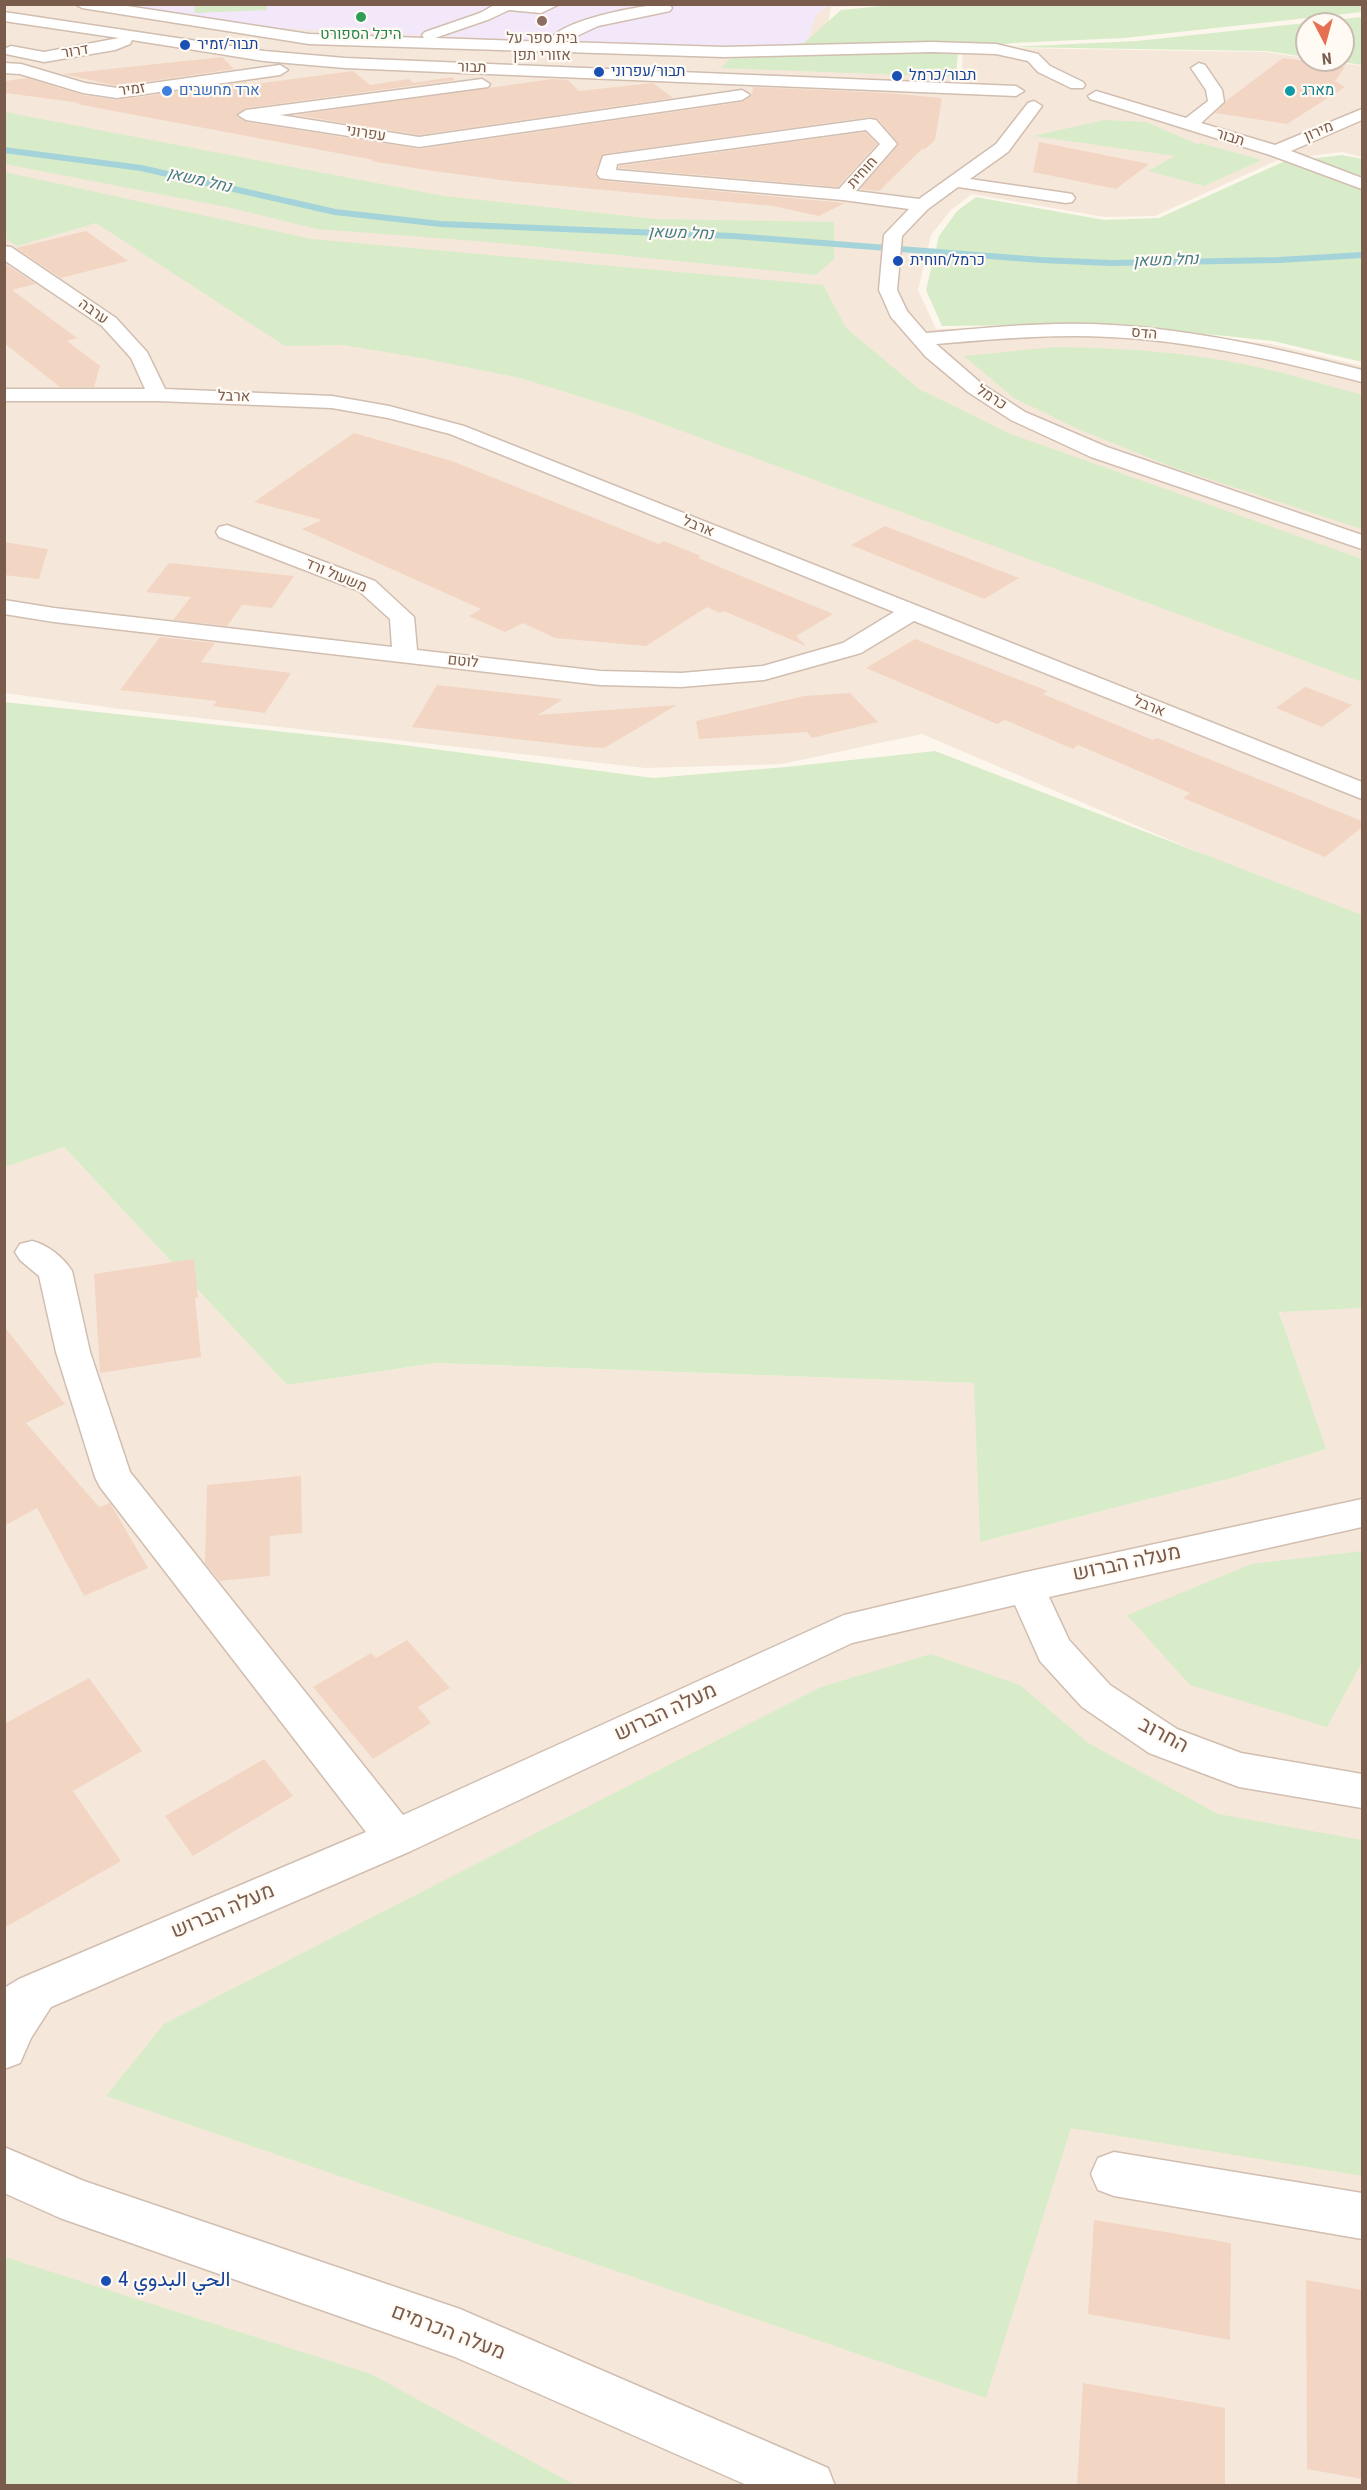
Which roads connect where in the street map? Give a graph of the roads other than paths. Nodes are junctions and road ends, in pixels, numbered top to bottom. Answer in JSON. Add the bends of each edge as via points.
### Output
{"nodes":[{"id":1,"x":82,"y":4,"type":"edge"},
{"id":2,"x":553,"y":4,"type":"edge"},
{"id":3,"x":509,"y":5,"type":"edge"},
{"id":4,"x":665,"y":8,"type":"dead end"},
{"id":5,"x":4,"y":16,"type":"edge"},
{"id":6,"x":145,"y":38,"type":"junction"},
{"id":7,"x":418,"y":41,"type":"junction"},
{"id":8,"x":551,"y":46,"type":"junction"},
{"id":9,"x":4,"y":50,"type":"edge"},
{"id":10,"x":44,"y":57,"type":"junction"},
{"id":11,"x":298,"y":67,"type":"dead end"},
{"id":12,"x":1199,"y":68,"type":"dead end"},
{"id":13,"x":13,"y":69,"type":"edge"},
{"id":14,"x":1001,"y":72,"type":"dead end"},
{"id":15,"x":524,"y":79,"type":"dead end"},
{"id":16,"x":759,"y":80,"type":"junction"},
{"id":17,"x":1027,"y":82,"type":"junction"},
{"id":18,"x":1096,"y":96,"type":"junction"},
{"id":19,"x":1081,"y":106,"type":"dead end"},
{"id":20,"x":1362,"y":114,"type":"edge"},
{"id":21,"x":1188,"y":125,"type":"junction"},
{"id":22,"x":419,"y":142,"type":"junction"},
{"id":23,"x":1276,"y":151,"type":"junction"},
{"id":24,"x":462,"y":152,"type":"dead end"},
{"id":25,"x":957,"y":182,"type":"junction"},
{"id":26,"x":1362,"y":184,"type":"edge"},
{"id":27,"x":843,"y":195,"type":"junction"},
{"id":28,"x":1066,"y":198,"type":"dead end"},
{"id":29,"x":922,"y":206,"type":"junction"},
{"id":30,"x":4,"y":251,"type":"edge"},
{"id":31,"x":921,"y":339,"type":"junction"},
{"id":32,"x":1362,"y":376,"type":"edge"},
{"id":33,"x":4,"y":395,"type":"edge"},
{"id":34,"x":158,"y":395,"type":"junction"},
{"id":35,"x":227,"y":532,"type":"dead end"},
{"id":36,"x":1362,"y":543,"type":"edge"},
{"id":37,"x":4,"y":607,"type":"edge"},
{"id":38,"x":911,"y":612,"type":"junction"},
{"id":39,"x":405,"y":656,"type":"junction"},
{"id":40,"x":1362,"y":790,"type":"edge"},
{"id":41,"x":32,"y":1252,"type":"dead end"},
{"id":42,"x":1362,"y":1514,"type":"edge"},
{"id":43,"x":1026,"y":1587,"type":"junction"},
{"id":44,"x":1362,"y":1791,"type":"edge"},
{"id":45,"x":396,"y":1838,"type":"junction"},
{"id":46,"x":20,"y":2003,"type":"edge"},
{"id":47,"x":4,"y":2048,"type":"edge"},
{"id":48,"x":8,"y":2174,"type":"edge"},
{"id":49,"x":1114,"y":2174,"type":"dead end"},
{"id":50,"x":1362,"y":2216,"type":"edge"},
{"id":51,"x":810,"y":2486,"type":"edge"}],
"edges":[{"from":1,"to":7,"type":"street","via":[[309,39]]},
{"from":2,"to":3,"type":"street","via":[[541,9]]},
{"from":3,"to":7,"type":"street"},
{"from":4,"to":8,"type":"street","via":[[580,28],[564,34]]},
{"from":5,"to":6,"type":"street","name":"תבור"},
{"from":6,"to":10,"type":"street","name":"דרור"},
{"from":6,"to":16,"type":"street","name":"תבור","via":[[264,56],[345,63]]},
{"from":7,"to":8,"type":"street"},
{"from":8,"to":17,"type":"street","via":[[724,52],[964,47],[1033,57],[1041,63]]},
{"from":9,"to":10,"type":"street","name":"דרור"},
{"from":10,"to":13,"type":"street"},
{"from":11,"to":13,"type":"street","name":"זמיר","via":[[117,93]]},
{"from":12,"to":21,"type":"street","via":[[1214,90],[1216,102]]},
{"from":14,"to":17,"type":"street"},
{"from":15,"to":22,"type":"street","name":"עפרוני","via":[[246,114]]},
{"from":16,"to":17,"type":"street","name":"תבור"},
{"from":16,"to":22,"type":"street","name":"עפרוני","via":[[747,94]]},
{"from":17,"to":18,"type":"street","name":"תבור","via":[[1077,85]]},
{"from":17,"to":25,"type":"street","name":"כרמל","via":[[1018,99],[1043,107],[1002,148]]},
{"from":18,"to":19,"type":"street"},
{"from":18,"to":21,"type":"street","name":"תבור"},
{"from":20,"to":23,"type":"street","name":"מירון"},
{"from":21,"to":23,"type":"street","name":"תבור"},
{"from":22,"to":24,"type":"street"},
{"from":23,"to":26,"type":"street","name":"תבור"},
{"from":25,"to":28,"type":"street"},
{"from":25,"to":29,"type":"street","name":"כרמל"},
{"from":27,"to":27,"type":"street","name":"חוחית","via":[[606,174],[609,160],[870,124],[889,144]]},
{"from":27,"to":29,"type":"street"},
{"from":29,"to":31,"type":"street","name":"כרמל","via":[[893,235],[888,290],[898,313]]},
{"from":30,"to":34,"type":"street","name":"ערבה","via":[[109,322],[140,356]]},
{"from":31,"to":32,"type":"street","name":"הדס","via":[[1035,330],[1112,331],[1253,349]]},
{"from":31,"to":36,"type":"street","name":"כרמל","via":[[975,388],[1018,416],[1099,452]]},
{"from":33,"to":34,"type":"street","name":"ארבל"},
{"from":34,"to":38,"type":"street","name":"ארבל","via":[[332,402],[457,430]]},
{"from":35,"to":39,"type":"street","name":"משעול ורד","via":[[367,586],[402,617]]},
{"from":37,"to":39,"type":"street","name":"לוטם"},
{"from":38,"to":39,"type":"street","name":"לוטם","via":[[852,648],[764,673],[693,679],[600,678]]},
{"from":38,"to":40,"type":"street","name":"ארבל"},
{"from":41,"to":45,"type":"street","via":[[55,1271],[73,1352],[113,1478]]},
{"from":42,"to":43,"type":"street","name":"מעלה הברוש"},
{"from":43,"to":44,"type":"street","name":"החרוב","via":[[1054,1650],[1096,1696],[1163,1741],[1239,1770]]},
{"from":43,"to":45,"type":"street","name":"מעלה הברוש","via":[[844,1630]]},
{"from":45,"to":46,"type":"street","name":"מעלה הברוש"},
{"from":46,"to":47,"type":"street"},
{"from":48,"to":51,"type":"street","name":"מעלה הכרמים","via":[[77,2202],[460,2334]]},
{"from":49,"to":50,"type":"street"}]}
